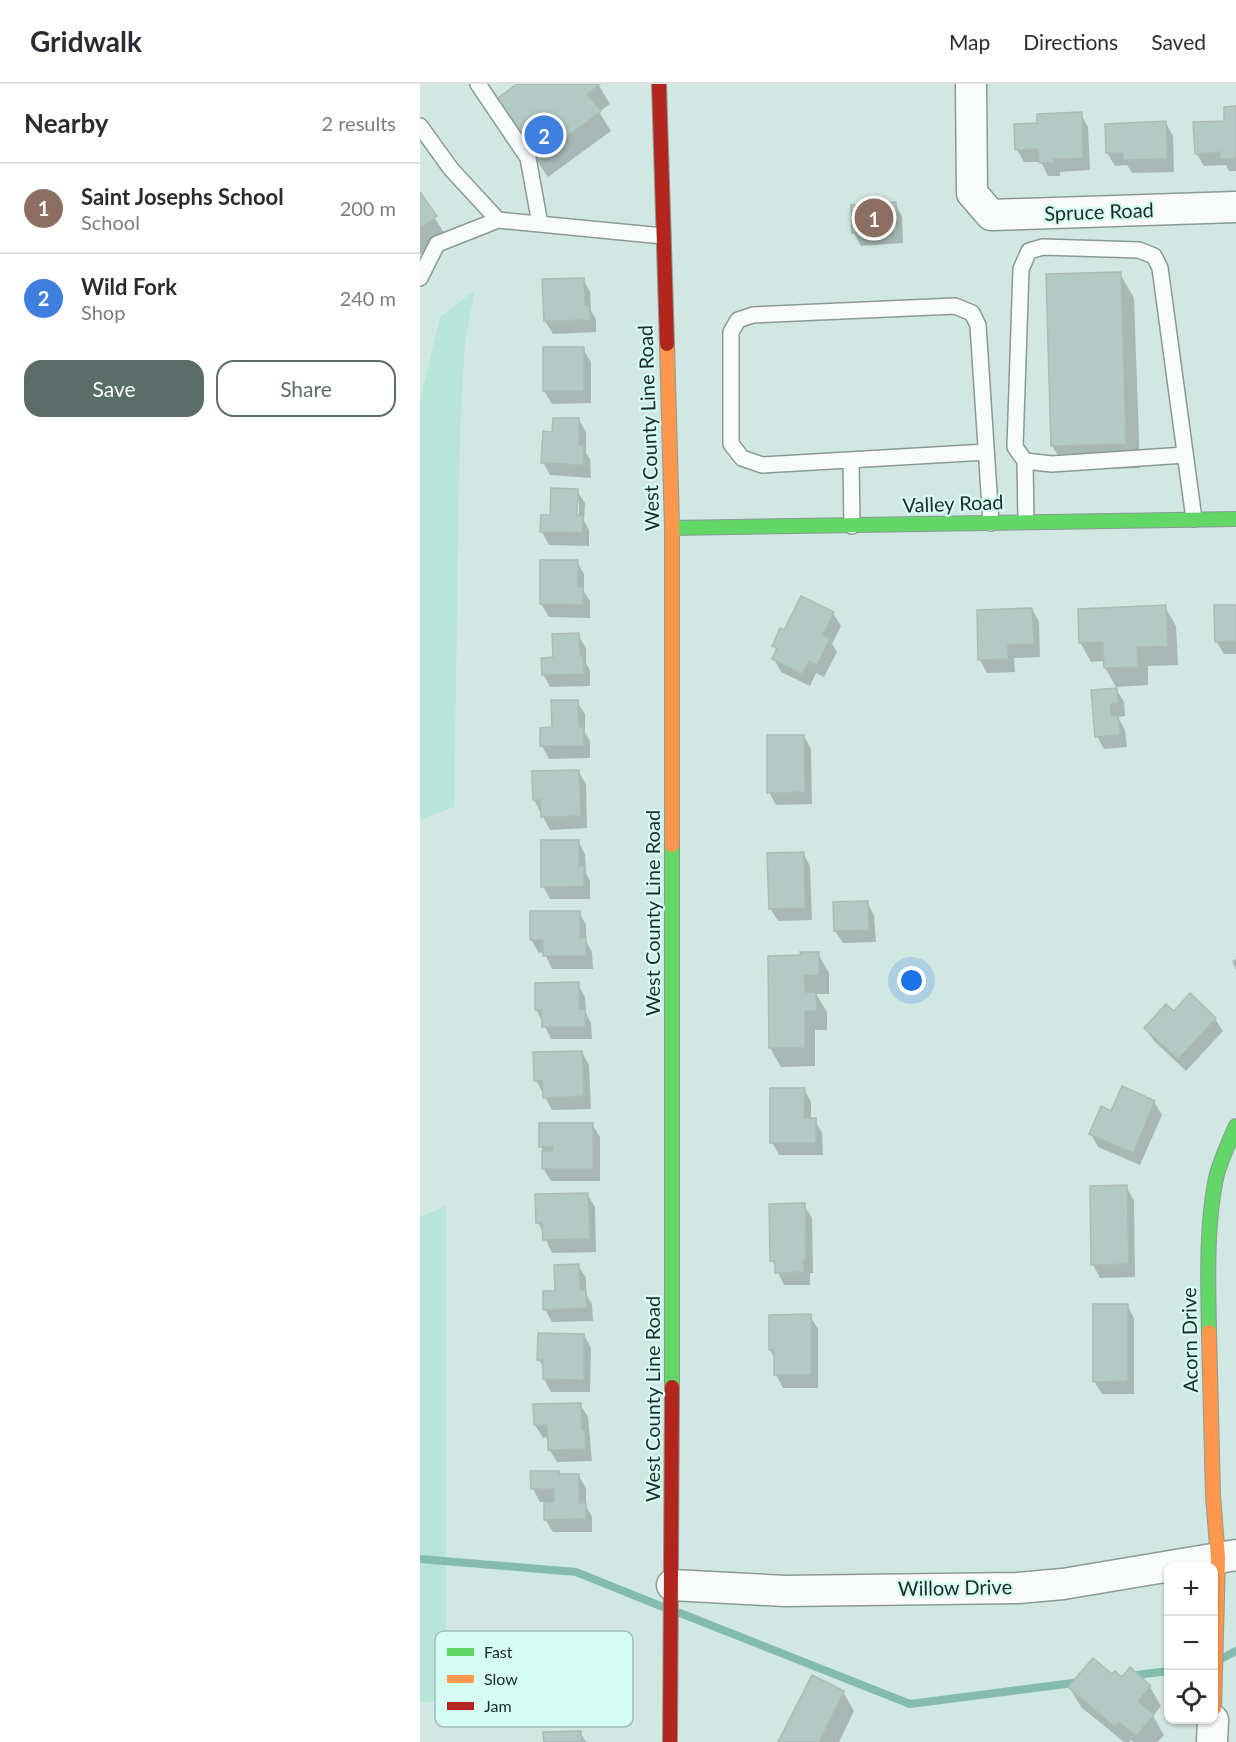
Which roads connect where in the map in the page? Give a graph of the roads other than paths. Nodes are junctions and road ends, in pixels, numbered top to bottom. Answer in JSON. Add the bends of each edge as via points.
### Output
{"nodes":[{"id":1,"x":478,"y":84,"type":"edge"},
{"id":2,"x":659,"y":84,"type":"edge"},
{"id":3,"x":971,"y":84,"type":"edge"},
{"id":4,"x":420,"y":126,"type":"edge"},
{"id":5,"x":1236,"y":207,"type":"edge"},
{"id":6,"x":498,"y":220,"type":"junction"},
{"id":7,"x":540,"y":224,"type":"junction"},
{"id":8,"x":663,"y":236,"type":"junction"},
{"id":9,"x":420,"y":278,"type":"edge"},
{"id":10,"x":986,"y":452,"type":"junction"},
{"id":11,"x":1185,"y":455,"type":"junction"},
{"id":12,"x":851,"y":460,"type":"junction"},
{"id":13,"x":1025,"y":461,"type":"junction"},
{"id":14,"x":1194,"y":519,"type":"junction"},
{"id":15,"x":1236,"y":519,"type":"edge"},
{"id":16,"x":1026,"y":521,"type":"junction"},
{"id":17,"x":991,"y":523,"type":"junction"},
{"id":18,"x":852,"y":525,"type":"junction"},
{"id":19,"x":672,"y":528,"type":"junction"},
{"id":20,"x":1236,"y":1126,"type":"edge"},
{"id":21,"x":1227,"y":1556,"type":"edge"},
{"id":22,"x":672,"y":1585,"type":"junction"},
{"id":23,"x":1217,"y":1670,"type":"edge"},
{"id":24,"x":1213,"y":1724,"type":"edge"},
{"id":25,"x":670,"y":1742,"type":"edge"},
{"id":26,"x":1212,"y":1742,"type":"edge"}],
"edges":[{"from":1,"to":7,"type":"lane","via":[[528,158]]},
{"from":2,"to":8,"type":"main road","name":"West County Line Road"},
{"from":3,"to":5,"type":"street","name":"Spruce Road","via":[[972,193],[991,215]]},
{"from":4,"to":6,"type":"lane","via":[[451,169]]},
{"from":6,"to":7,"type":"lane"},
{"from":6,"to":9,"type":"lane","via":[[437,244]]},
{"from":7,"to":8,"type":"lane"},
{"from":8,"to":19,"type":"main road","name":"West County Line Road"},
{"from":10,"to":12,"type":"lane"},
{"from":10,"to":12,"type":"lane","via":[[978,325],[972,313],[955,306],[753,315],[738,320],[731,332],[731,444],[742,458],[762,465]]},
{"from":10,"to":17,"type":"lane"},
{"from":11,"to":13,"type":"lane","via":[[1052,464]]},
{"from":11,"to":13,"type":"lane","via":[[1160,268],[1154,256],[1139,250],[1043,247],[1029,251],[1021,269],[1015,447]]},
{"from":11,"to":14,"type":"lane"},
{"from":12,"to":18,"type":"lane"},
{"from":13,"to":16,"type":"lane"},
{"from":14,"to":15,"type":"main road","name":"Valley Road"},
{"from":14,"to":16,"type":"main road","name":"Valley Road"},
{"from":16,"to":17,"type":"main road","name":"Valley Road"},
{"from":17,"to":18,"type":"main road","name":"Valley Road"},
{"from":18,"to":19,"type":"main road","name":"Valley Road"},
{"from":19,"to":22,"type":"main road","name":"West County Line Road"},
{"from":20,"to":21,"type":"main road","name":"Acorn Drive","via":[[1217,1175],[1208,1295],[1213,1496]]},
{"from":21,"to":22,"type":"street","name":"Willow Drive","via":[[1018,1588],[785,1591]]},
{"from":21,"to":23,"type":"main road","name":"Acorn Drive"},
{"from":22,"to":25,"type":"main road","name":"West County Line Road"},
{"from":24,"to":26,"type":"street"}]}
